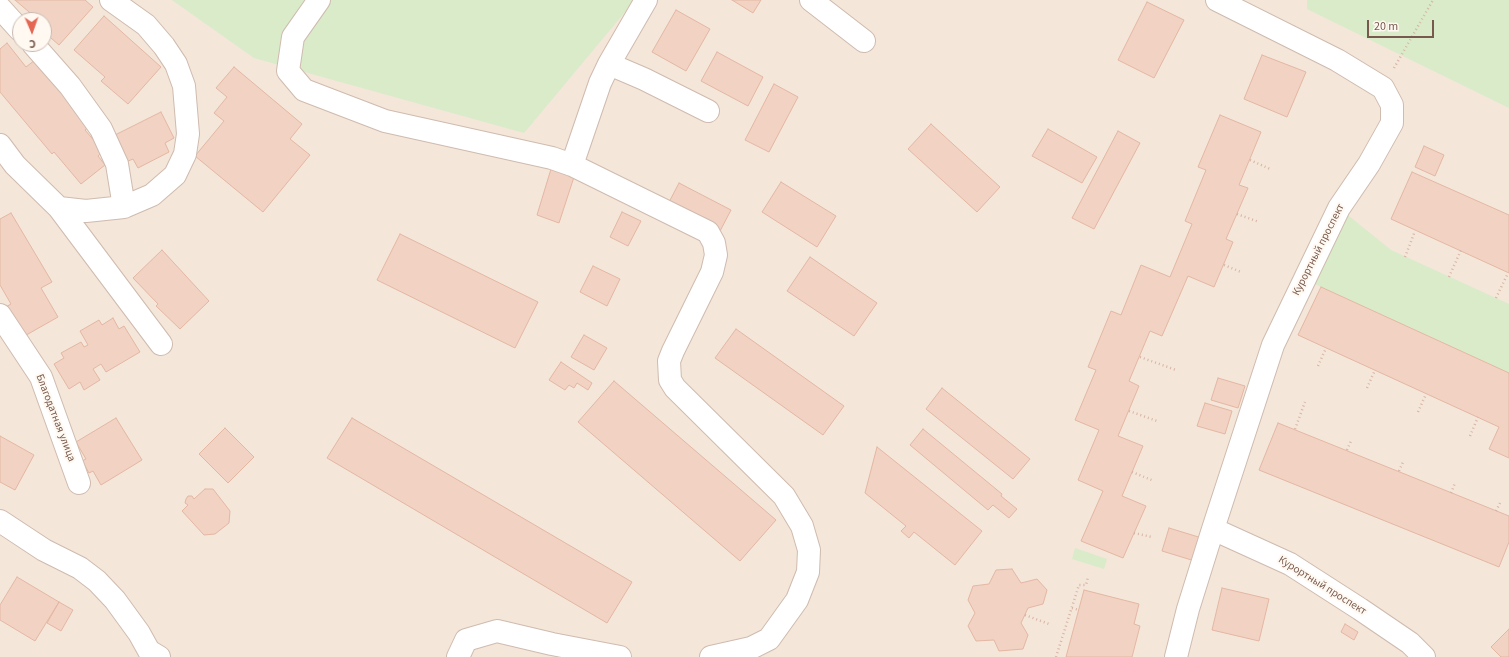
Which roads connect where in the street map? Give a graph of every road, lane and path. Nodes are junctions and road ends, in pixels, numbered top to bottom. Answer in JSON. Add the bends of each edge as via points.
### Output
{"nodes":[{"id":1,"x":111,"y":0,"type":"edge"},
{"id":2,"x":319,"y":0,"type":"edge"},
{"id":3,"x":646,"y":0,"type":"edge"},
{"id":4,"x":811,"y":0,"type":"edge"},
{"id":5,"x":1217,"y":0,"type":"edge"},
{"id":6,"x":1433,"y":0,"type":"edge"},
{"id":7,"x":0,"y":8,"type":"edge"},
{"id":8,"x":12,"y":21,"type":"edge"},
{"id":9,"x":864,"y":41,"type":"dead end"},
{"id":10,"x":39,"y":52,"type":"edge"},
{"id":11,"x":609,"y":64,"type":"junction"},
{"id":12,"x":1383,"y":88,"type":"junction"},
{"id":13,"x":708,"y":111,"type":"dead end"},
{"id":14,"x":0,"y":145,"type":"edge"},
{"id":15,"x":1250,"y":160,"type":"dead end"},
{"id":16,"x":572,"y":165,"type":"junction"},
{"id":17,"x":8,"y":169,"type":"edge"},
{"id":18,"x":1270,"y":169,"type":"dead end"},
{"id":19,"x":124,"y":207,"type":"junction"},
{"id":20,"x":59,"y":208,"type":"junction"},
{"id":21,"x":1237,"y":214,"type":"dead end"},
{"id":22,"x":1259,"y":222,"type":"dead end"},
{"id":23,"x":1415,"y":231,"type":"dead end"},
{"id":24,"x":1461,"y":250,"type":"dead end"},
{"id":25,"x":1405,"y":257,"type":"dead end"},
{"id":26,"x":1224,"y":265,"type":"dead end"},
{"id":27,"x":1241,"y":272,"type":"dead end"},
{"id":28,"x":1508,"y":273,"type":"edge"},
{"id":29,"x":1449,"y":277,"type":"dead end"},
{"id":30,"x":1496,"y":298,"type":"dead end"},
{"id":31,"x":0,"y":315,"type":"edge"},
{"id":32,"x":161,"y":344,"type":"dead end"},
{"id":33,"x":1326,"y":348,"type":"dead end"},
{"id":34,"x":1140,"y":357,"type":"dead end"},
{"id":35,"x":1318,"y":366,"type":"dead end"},
{"id":36,"x":1176,"y":370,"type":"dead end"},
{"id":37,"x":1375,"y":370,"type":"dead end"},
{"id":38,"x":1367,"y":388,"type":"dead end"},
{"id":39,"x":1426,"y":394,"type":"dead end"},
{"id":40,"x":1305,"y":402,"type":"dead end"},
{"id":41,"x":1129,"y":411,"type":"dead end"},
{"id":42,"x":1418,"y":412,"type":"dead end"},
{"id":43,"x":1478,"y":417,"type":"dead end"},
{"id":44,"x":1157,"y":421,"type":"dead end"},
{"id":45,"x":1295,"y":430,"type":"dead end"},
{"id":46,"x":1470,"y":436,"type":"dead end"},
{"id":47,"x":1351,"y":441,"type":"dead end"},
{"id":48,"x":1347,"y":450,"type":"dead end"},
{"id":49,"x":1403,"y":462,"type":"dead end"},
{"id":50,"x":1399,"y":471,"type":"dead end"},
{"id":51,"x":1132,"y":472,"type":"dead end"},
{"id":52,"x":1154,"y":481,"type":"dead end"},
{"id":53,"x":1455,"y":483,"type":"dead end"},
{"id":54,"x":79,"y":484,"type":"dead end"},
{"id":55,"x":1451,"y":493,"type":"dead end"},
{"id":56,"x":1501,"y":501,"type":"dead end"},
{"id":57,"x":1496,"y":511,"type":"dead end"},
{"id":58,"x":0,"y":521,"type":"edge"},
{"id":59,"x":1212,"y":529,"type":"junction"},
{"id":60,"x":1134,"y":532,"type":"dead end"},
{"id":61,"x":1152,"y":537,"type":"dead end"},
{"id":62,"x":1088,"y":578,"type":"dead end"},
{"id":63,"x":1072,"y":608,"type":"junction"},
{"id":64,"x":1079,"y":610,"type":"dead end"},
{"id":65,"x":1025,"y":615,"type":"dead end"},
{"id":66,"x":1049,"y":624,"type":"dead end"},
{"id":67,"x":153,"y":655,"type":"edge"},
{"id":68,"x":458,"y":657,"type":"edge"},
{"id":69,"x":620,"y":657,"type":"edge"},
{"id":70,"x":711,"y":657,"type":"edge"},
{"id":71,"x":1056,"y":657,"type":"edge"},
{"id":72,"x":1176,"y":657,"type":"edge"},
{"id":73,"x":1424,"y":657,"type":"edge"}],
"edges":[{"from":1,"to":19,"type":"street","via":[[146,25],[176,64],[184,86],[188,134],[185,154],[175,175],[152,194]]},
{"from":2,"to":16,"type":"street","via":[[293,36],[288,71],[304,90],[385,121],[552,158]]},
{"from":3,"to":11,"type":"street"},
{"from":4,"to":9,"type":"street"},
{"from":5,"to":12,"type":"street","via":[[1337,60]]},
{"from":6,"to":12,"type":"path"},
{"from":7,"to":8,"type":"street"},
{"from":10,"to":19,"type":"street","via":[[70,86],[101,129],[117,164]]},
{"from":11,"to":13,"type":"street"},
{"from":11,"to":16,"type":"street"},
{"from":12,"to":59,"type":"street","name":"Курортный проспект","via":[[1392,105],[1392,123],[1370,164],[1339,208],[1273,345]]},
{"from":14,"to":17,"type":"street"},
{"from":15,"to":18,"type":"path"},
{"from":16,"to":70,"type":"street","via":[[708,232],[714,243],[716,255],[712,272],[669,361],[670,380],[674,388],[784,496],[802,526],[809,550],[808,572],[797,600],[768,639],[751,648]]},
{"from":17,"to":20,"type":"street"},
{"from":19,"to":20,"type":"street","via":[[86,211]]},
{"from":20,"to":32,"type":"street"},
{"from":21,"to":22,"type":"path"},
{"from":23,"to":25,"type":"path"},
{"from":24,"to":29,"type":"path"},
{"from":26,"to":27,"type":"path"},
{"from":28,"to":30,"type":"path"},
{"from":31,"to":54,"type":"street","name":"Благодатная улица","via":[[41,376]]},
{"from":33,"to":35,"type":"path"},
{"from":34,"to":36,"type":"path"},
{"from":37,"to":38,"type":"path"},
{"from":39,"to":42,"type":"path"},
{"from":40,"to":45,"type":"path"},
{"from":41,"to":44,"type":"path"},
{"from":43,"to":46,"type":"path"},
{"from":47,"to":48,"type":"path"},
{"from":49,"to":50,"type":"path"},
{"from":51,"to":52,"type":"path"},
{"from":53,"to":55,"type":"path"},
{"from":56,"to":57,"type":"path"},
{"from":58,"to":67,"type":"street","via":[[44,550],[80,568],[97,581],[115,600]]},
{"from":59,"to":72,"type":"street","name":"Курортный проспект"},
{"from":59,"to":73,"type":"street","name":"Курортный проспект","via":[[1290,564],[1391,630]]},
{"from":60,"to":61,"type":"path"},
{"from":62,"to":63,"type":"path","via":[[1086,585],[1079,585]]},
{"from":63,"to":64,"type":"path"},
{"from":63,"to":71,"type":"path"},
{"from":65,"to":66,"type":"path"},
{"from":68,"to":69,"type":"street","via":[[466,640],[497,631]]}]}
